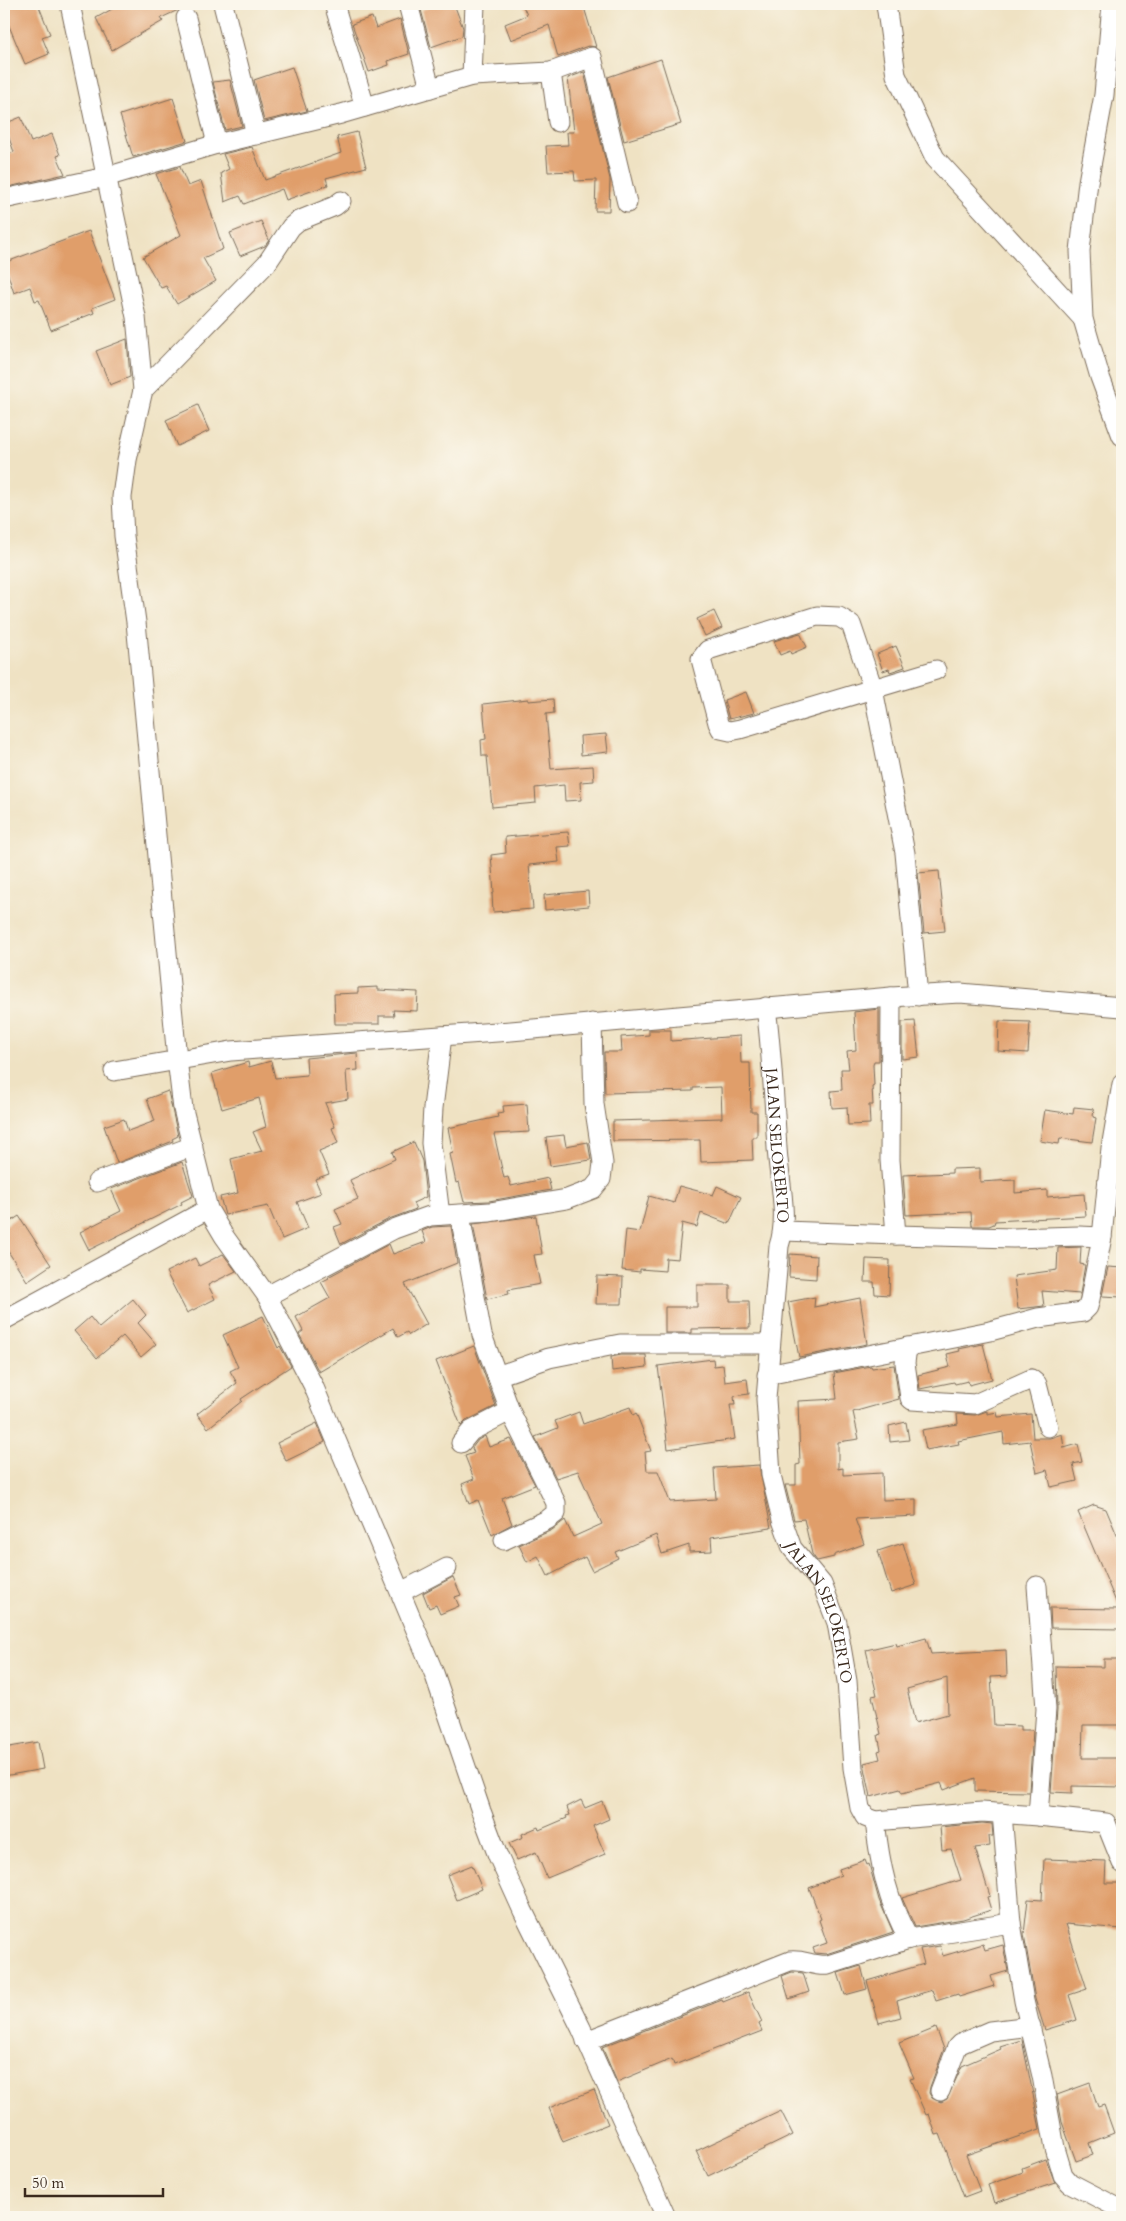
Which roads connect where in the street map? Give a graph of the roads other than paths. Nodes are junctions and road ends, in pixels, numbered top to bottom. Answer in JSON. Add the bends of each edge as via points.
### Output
{"nodes":[{"id":1,"x":70,"y":4,"type":"edge"},
{"id":2,"x":223,"y":4,"type":"edge"},
{"id":3,"x":334,"y":4,"type":"edge"},
{"id":4,"x":408,"y":4,"type":"edge"},
{"id":5,"x":475,"y":4,"type":"edge"},
{"id":6,"x":886,"y":4,"type":"edge"},
{"id":7,"x":1112,"y":4,"type":"edge"},
{"id":8,"x":186,"y":18,"type":"dead end"},
{"id":9,"x":551,"y":72,"type":"junction"},
{"id":10,"x":472,"y":76,"type":"junction"},
{"id":11,"x":430,"y":88,"type":"junction"},
{"id":12,"x":364,"y":108,"type":"junction"},
{"id":13,"x":558,"y":122,"type":"dead end"},
{"id":14,"x":256,"y":135,"type":"junction"},
{"id":15,"x":217,"y":144,"type":"junction"},
{"id":16,"x":106,"y":177,"type":"junction"},
{"id":17,"x":4,"y":199,"type":"edge"},
{"id":18,"x":341,"y":201,"type":"dead end"},
{"id":19,"x":627,"y":203,"type":"dead end"},
{"id":20,"x":1083,"y":320,"type":"junction"},
{"id":21,"x":143,"y":390,"type":"junction"},
{"id":22,"x":1122,"y":436,"type":"edge"},
{"id":23,"x":936,"y":670,"type":"dead end"},
{"id":24,"x":872,"y":689,"type":"junction"},
{"id":25,"x":918,"y":996,"type":"junction"},
{"id":26,"x":891,"y":997,"type":"junction"},
{"id":27,"x":766,"y":1008,"type":"junction"},
{"id":28,"x":1122,"y":1008,"type":"edge"},
{"id":29,"x":592,"y":1024,"type":"junction"},
{"id":30,"x":442,"y":1036,"type":"junction"},
{"id":31,"x":177,"y":1059,"type":"junction"},
{"id":32,"x":114,"y":1071,"type":"dead end"},
{"id":33,"x":1122,"y":1084,"type":"edge"},
{"id":34,"x":193,"y":1146,"type":"junction"},
{"id":35,"x":97,"y":1182,"type":"dead end"},
{"id":36,"x":208,"y":1209,"type":"junction"},
{"id":37,"x":460,"y":1214,"type":"junction"},
{"id":38,"x":440,"y":1215,"type":"junction"},
{"id":39,"x":784,"y":1231,"type":"junction"},
{"id":40,"x":896,"y":1235,"type":"junction"},
{"id":41,"x":1102,"y":1237,"type":"junction"},
{"id":42,"x":267,"y":1296,"type":"junction"},
{"id":43,"x":4,"y":1320,"type":"edge"},
{"id":44,"x":770,"y":1344,"type":"junction"},
{"id":45,"x":907,"y":1347,"type":"junction"},
{"id":46,"x":767,"y":1375,"type":"junction"},
{"id":47,"x":498,"y":1376,"type":"junction"},
{"id":48,"x":510,"y":1410,"type":"junction"},
{"id":49,"x":1048,"y":1427,"type":"dead end"},
{"id":50,"x":461,"y":1443,"type":"dead end"},
{"id":51,"x":504,"y":1540,"type":"dead end"},
{"id":52,"x":447,"y":1568,"type":"dead end"},
{"id":53,"x":1037,"y":1586,"type":"dead end"},
{"id":54,"x":401,"y":1592,"type":"junction"},
{"id":55,"x":1002,"y":1813,"type":"junction"},
{"id":56,"x":1038,"y":1816,"type":"junction"},
{"id":57,"x":875,"y":1821,"type":"junction"},
{"id":58,"x":1122,"y":1864,"type":"edge"},
{"id":59,"x":1011,"y":1923,"type":"junction"},
{"id":60,"x":909,"y":1939,"type":"junction"},
{"id":61,"x":1031,"y":2026,"type":"junction"},
{"id":62,"x":586,"y":2041,"type":"junction"},
{"id":63,"x":940,"y":2091,"type":"dead end"},
{"id":64,"x":1122,"y":2210,"type":"edge"},
{"id":65,"x":666,"y":2217,"type":"edge"}],
"edges":[{"from":1,"to":16,"type":"street"},
{"from":2,"to":14,"type":"street"},
{"from":3,"to":12,"type":"street"},
{"from":4,"to":11,"type":"street"},
{"from":5,"to":10,"type":"street"},
{"from":6,"to":20,"type":"street","via":[[896,75],[935,158]]},
{"from":7,"to":20,"type":"street","via":[[1104,96],[1088,182],[1080,251]]},
{"from":8,"to":15,"type":"street"},
{"from":9,"to":10,"type":"street"},
{"from":9,"to":13,"type":"street"},
{"from":9,"to":19,"type":"street","via":[[592,58]]},
{"from":10,"to":11,"type":"street"},
{"from":11,"to":12,"type":"street"},
{"from":12,"to":14,"type":"street"},
{"from":14,"to":15,"type":"street"},
{"from":15,"to":16,"type":"street"},
{"from":16,"to":17,"type":"street"},
{"from":16,"to":21,"type":"street","via":[[136,317]]},
{"from":18,"to":21,"type":"street","via":[[291,227],[267,264]]},
{"from":20,"to":22,"type":"street"},
{"from":21,"to":31,"type":"street","via":[[127,460],[122,506]]},
{"from":23,"to":24,"type":"street"},
{"from":24,"to":24,"type":"street","via":[[740,729],[721,730],[701,659],[708,650],[817,616],[839,616],[850,624]]},
{"from":24,"to":25,"type":"street","via":[[905,853]]},
{"from":25,"to":26,"type":"street"},
{"from":25,"to":28,"type":"street","via":[[960,993]]},
{"from":26,"to":27,"type":"street"},
{"from":26,"to":40,"type":"street","via":[[890,1160]]},
{"from":27,"to":29,"type":"street"},
{"from":27,"to":39,"type":"street","name":"JALAN SELOKERTO"},
{"from":29,"to":30,"type":"street"},
{"from":29,"to":37,"type":"street","via":[[594,1104],[603,1163],[601,1179],[593,1189],[567,1199]]},
{"from":30,"to":31,"type":"street","via":[[231,1051]]},
{"from":30,"to":38,"type":"street","via":[[431,1143]]},
{"from":31,"to":32,"type":"street"},
{"from":31,"to":34,"type":"street","via":[[183,1109]]},
{"from":33,"to":41,"type":"street","via":[[1111,1148]]},
{"from":34,"to":35,"type":"street"},
{"from":34,"to":36,"type":"street"},
{"from":36,"to":42,"type":"street"},
{"from":36,"to":43,"type":"street"},
{"from":37,"to":38,"type":"street"},
{"from":37,"to":47,"type":"street","via":[[482,1335]]},
{"from":38,"to":42,"type":"street","via":[[394,1229]]},
{"from":39,"to":40,"type":"street"},
{"from":39,"to":44,"type":"street","name":"JALAN SELOKERTO","via":[[779,1246]]},
{"from":40,"to":41,"type":"street"},
{"from":41,"to":45,"type":"street","via":[[1088,1308],[1083,1312],[1038,1318]]},
{"from":42,"to":54,"type":"street","via":[[313,1385]]},
{"from":44,"to":46,"type":"street","name":"JALAN SELOKERTO"},
{"from":44,"to":47,"type":"street","via":[[620,1344],[549,1358]]},
{"from":45,"to":46,"type":"street"},
{"from":45,"to":49,"type":"street","via":[[905,1363],[912,1400],[975,1404],[1031,1379],[1037,1384]]},
{"from":46,"to":57,"type":"street","name":"JALAN SELOKERTO","via":[[771,1474],[777,1502],[792,1548],[822,1584],[837,1623],[860,1808],[866,1817]]},
{"from":47,"to":48,"type":"street"},
{"from":48,"to":50,"type":"street","via":[[471,1431]]},
{"from":48,"to":51,"type":"street","via":[[556,1503],[556,1513]]},
{"from":52,"to":54,"type":"street"},
{"from":53,"to":56,"type":"street","via":[[1046,1709]]},
{"from":54,"to":62,"type":"street","via":[[434,1673],[498,1856]]},
{"from":55,"to":56,"type":"street"},
{"from":55,"to":57,"type":"street"},
{"from":55,"to":59,"type":"street"},
{"from":56,"to":58,"type":"street","via":[[1106,1823]]},
{"from":57,"to":60,"type":"street","via":[[889,1897]]},
{"from":59,"to":60,"type":"street"},
{"from":59,"to":61,"type":"street"},
{"from":60,"to":62,"type":"street","via":[[828,1965],[790,1961]]},
{"from":61,"to":63,"type":"street","via":[[990,2031],[960,2044]]},
{"from":61,"to":64,"type":"street","via":[[1063,2175],[1070,2183]]},
{"from":62,"to":65,"type":"street"}]}
